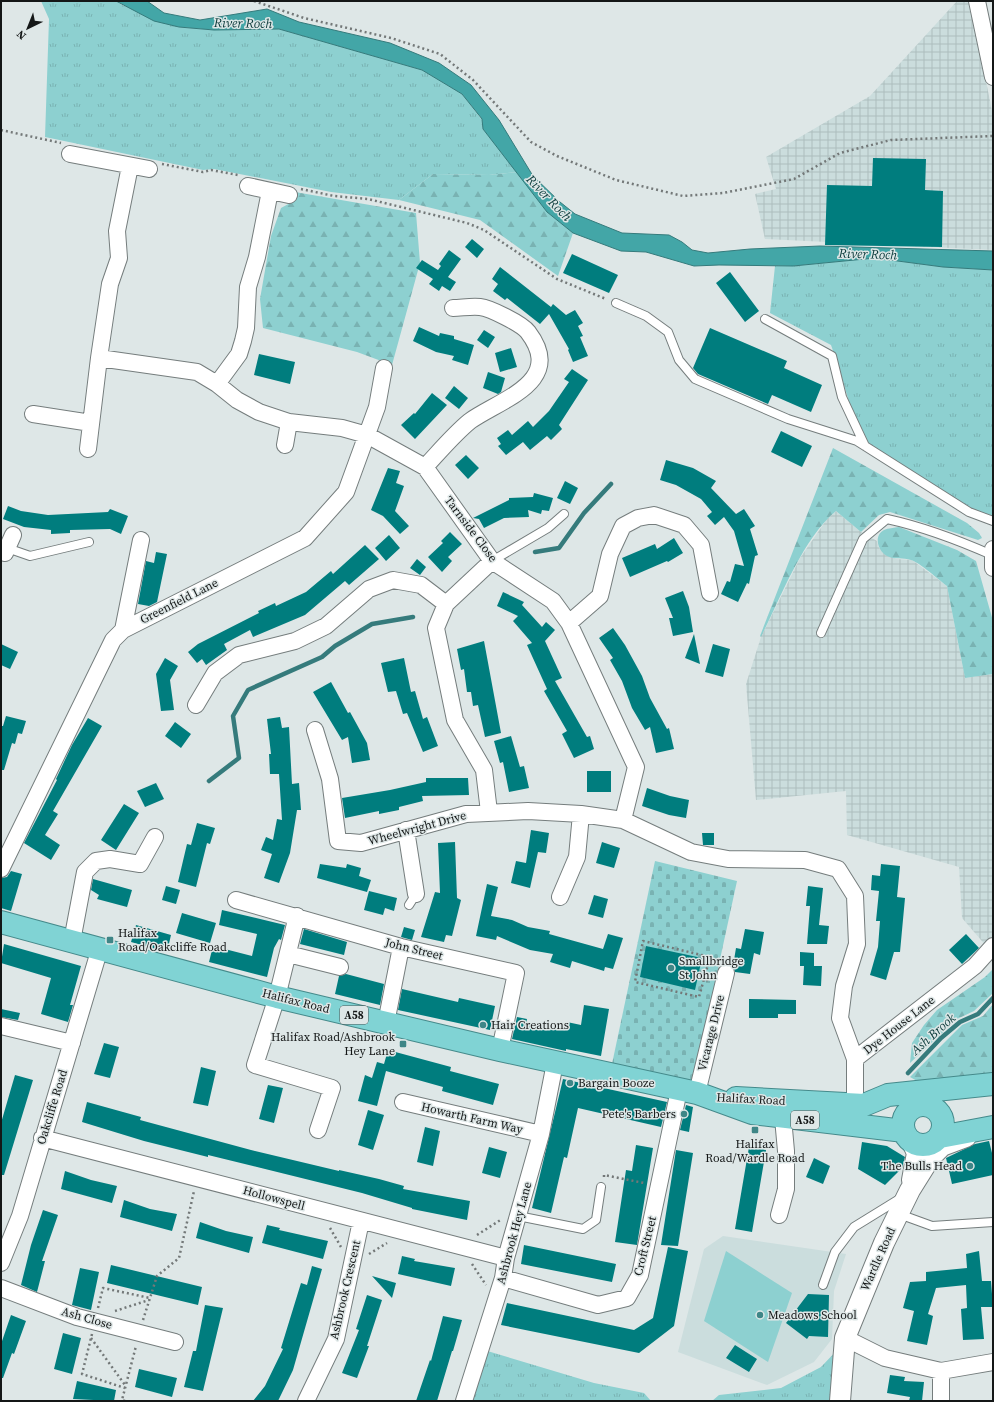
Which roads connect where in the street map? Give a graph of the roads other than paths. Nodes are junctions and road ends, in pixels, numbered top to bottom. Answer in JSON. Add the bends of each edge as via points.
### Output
{"nodes":[{"id":1,"x":977,"y":1,"type":"edge"},
{"id":2,"x":993,"y":76,"type":"edge"},
{"id":3,"x":67,"y":149,"type":"road end"},
{"id":4,"x":130,"y":166,"type":"junction"},
{"id":5,"x":154,"y":166,"type":"road end"},
{"id":6,"x":245,"y":181,"type":"road end"},
{"id":7,"x":270,"y":191,"type":"junction"},
{"id":8,"x":292,"y":191,"type":"road end"},
{"id":9,"x":616,"y":303,"type":"road end"},
{"id":10,"x":452,"y":308,"type":"dead end"},
{"id":11,"x":765,"y":319,"type":"dead end"},
{"id":12,"x":99,"y":358,"type":"junction"},
{"id":13,"x":384,"y":368,"type":"dead end"},
{"id":14,"x":217,"y":384,"type":"junction"},
{"id":15,"x":33,"y":414,"type":"dead end"},
{"id":16,"x":289,"y":422,"type":"junction"},
{"id":17,"x":91,"y":423,"type":"junction"},
{"id":18,"x":367,"y":435,"type":"junction"},
{"id":19,"x":285,"y":445,"type":"dead end"},
{"id":20,"x":866,"y":446,"type":"junction"},
{"id":21,"x":88,"y":449,"type":"dead end"},
{"id":22,"x":425,"y":466,"type":"junction"},
{"id":23,"x":564,"y":514,"type":"dead end"},
{"id":24,"x":993,"y":521,"type":"edge"},
{"id":25,"x":142,"y":540,"type":"dead end"},
{"id":26,"x":89,"y":542,"type":"dead end"},
{"id":27,"x":7,"y":545,"type":"edge"},
{"id":28,"x":993,"y":549,"type":"edge"},
{"id":29,"x":992,"y":555,"type":"edge"},
{"id":30,"x":492,"y":561,"type":"junction"},
{"id":31,"x":993,"y":568,"type":"edge"},
{"id":32,"x":710,"y":593,"type":"dead end"},
{"id":33,"x":446,"y":604,"type":"junction"},
{"id":34,"x":569,"y":623,"type":"junction"},
{"id":35,"x":123,"y":630,"type":"junction"},
{"id":36,"x":821,"y":633,"type":"dead end"},
{"id":37,"x":196,"y":705,"type":"dead end"},
{"id":38,"x":315,"y":730,"type":"dead end"},
{"id":39,"x":489,"y":812,"type":"junction"},
{"id":40,"x":581,"y":814,"type":"junction"},
{"id":41,"x":623,"y":820,"type":"junction"},
{"id":42,"x":406,"y":830,"type":"junction"},
{"id":43,"x":155,"y":837,"type":"dead end"},
{"id":44,"x":1,"y":869,"type":"edge"},
{"id":45,"x":560,"y":897,"type":"dead end"},
{"id":46,"x":236,"y":900,"type":"dead end"},
{"id":47,"x":412,"y":900,"type":"dead end"},
{"id":48,"x":297,"y":916,"type":"junction"},
{"id":49,"x":1,"y":922,"type":"edge"},
{"id":50,"x":72,"y":941,"type":"junction"},
{"id":51,"x":993,"y":946,"type":"edge"},
{"id":52,"x":401,"y":947,"type":"junction"},
{"id":53,"x":100,"y":948,"type":"junction"},
{"id":54,"x":288,"y":954,"type":"junction"},
{"id":55,"x":340,"y":967,"type":"dead end"},
{"id":56,"x":725,"y":979,"type":"road end"},
{"id":57,"x":277,"y":997,"type":"junction"},
{"id":58,"x":386,"y":1023,"type":"junction"},
{"id":59,"x":1,"y":1027,"type":"edge"},
{"id":60,"x":72,"y":1043,"type":"junction"},
{"id":61,"x":500,"y":1050,"type":"junction"},
{"id":62,"x":855,"y":1060,"type":"junction"},
{"id":63,"x":555,"y":1063,"type":"junction"},
{"id":64,"x":993,"y":1084,"type":"edge"},
{"id":65,"x":695,"y":1093,"type":"junction"},
{"id":66,"x":993,"y":1097,"type":"edge"},
{"id":67,"x":403,"y":1102,"type":"dead end"},
{"id":68,"x":859,"y":1104,"type":"junction"},
{"id":69,"x":933,"y":1108,"type":"junction"},
{"id":70,"x":783,"y":1118,"type":"junction"},
{"id":71,"x":855,"y":1126,"type":"junction"},
{"id":72,"x":992,"y":1128,"type":"edge"},
{"id":73,"x":318,"y":1130,"type":"dead end"},
{"id":74,"x":541,"y":1134,"type":"junction"},
{"id":75,"x":42,"y":1138,"type":"junction"},
{"id":76,"x":920,"y":1138,"type":"junction"},
{"id":77,"x":601,"y":1187,"type":"road end"},
{"id":78,"x":909,"y":1192,"type":"junction"},
{"id":79,"x":519,"y":1212,"type":"junction"},
{"id":80,"x":898,"y":1214,"type":"junction"},
{"id":81,"x":779,"y":1215,"type":"dead end"},
{"id":82,"x":362,"y":1221,"type":"junction"},
{"id":83,"x":993,"y":1222,"type":"edge"},
{"id":84,"x":506,"y":1258,"type":"junction"},
{"id":85,"x":1,"y":1263,"type":"edge"},
{"id":86,"x":503,"y":1278,"type":"junction"},
{"id":87,"x":823,"y":1285,"type":"dead end"},
{"id":88,"x":1,"y":1288,"type":"edge"},
{"id":89,"x":845,"y":1338,"type":"junction"},
{"id":90,"x":175,"y":1342,"type":"dead end"},
{"id":91,"x":993,"y":1362,"type":"edge"},
{"id":92,"x":941,"y":1371,"type":"junction"},
{"id":93,"x":306,"y":1401,"type":"edge"},
{"id":94,"x":464,"y":1401,"type":"edge"},
{"id":95,"x":840,"y":1401,"type":"edge"},
{"id":96,"x":941,"y":1401,"type":"edge"}],
"edges":[{"from":1,"to":2,"type":"street"},
{"from":3,"to":4,"type":"street"},
{"from":4,"to":5,"type":"street"},
{"from":4,"to":12,"type":"street","via":[[117,231],[119,258],[110,284]]},
{"from":6,"to":7,"type":"street"},
{"from":7,"to":8,"type":"street"},
{"from":7,"to":14,"type":"street","via":[[248,287],[243,341],[239,354]]},
{"from":9,"to":20,"type":"lane","via":[[646,316],[668,332],[679,360],[695,379],[788,419]]},
{"from":10,"to":22,"type":"street","via":[[481,307],[524,326],[535,342],[540,359],[534,379],[517,394],[470,422]]},
{"from":11,"to":20,"type":"lane","via":[[832,356],[842,397]]},
{"from":12,"to":14,"type":"street","via":[[197,372]]},
{"from":12,"to":17,"type":"street"},
{"from":13,"to":18,"type":"street","name":"Greenfield Lane","via":[[378,406]]},
{"from":14,"to":16,"type":"street","via":[[258,412]]},
{"from":15,"to":17,"type":"street"},
{"from":16,"to":18,"type":"street","via":[[342,428]]},
{"from":16,"to":19,"type":"street"},
{"from":17,"to":21,"type":"street"},
{"from":18,"to":22,"type":"street"},
{"from":18,"to":35,"type":"street","name":"Greenfield Lane","via":[[346,492],[305,538]]},
{"from":20,"to":24,"type":"lane","via":[[969,512]]},
{"from":22,"to":30,"type":"street","name":"Tarnside Close"},
{"from":23,"to":30,"type":"lane","via":[[548,528]]},
{"from":25,"to":35,"type":"street"},
{"from":26,"to":27,"type":"lane","via":[[30,556]]},
{"from":28,"to":29,"type":"street"},
{"from":29,"to":31,"type":"street"},
{"from":29,"to":36,"type":"lane","via":[[963,542],[887,519],[863,538]]},
{"from":30,"to":33,"type":"street"},
{"from":30,"to":34,"type":"street","name":"Tarnside Close","via":[[553,601]]},
{"from":32,"to":34,"type":"street","via":[[701,545],[684,525],[654,515],[638,518],[623,526],[619,533],[610,554],[600,596]]},
{"from":33,"to":37,"type":"street","via":[[420,585],[393,580],[369,589],[326,626],[295,642],[240,655],[215,673]]},
{"from":33,"to":39,"type":"street","via":[[436,628],[453,712],[455,720],[484,770]]},
{"from":34,"to":41,"type":"street","name":"Tarnside Close","via":[[636,767]]},
{"from":35,"to":44,"type":"street","name":"Greenfield Lane","via":[[113,640]]},
{"from":38,"to":42,"type":"street","name":"Wheelwright Drive","via":[[330,779],[338,841],[361,843]]},
{"from":39,"to":40,"type":"street","name":"Wheelwright Drive","via":[[528,810]]},
{"from":39,"to":42,"type":"street","name":"Wheelwright Drive","via":[[466,814]]},
{"from":40,"to":41,"type":"street","name":"Wheelwright Drive"},
{"from":40,"to":45,"type":"street","via":[[577,857]]},
{"from":41,"to":62,"type":"street","name":"Wheelwright Drive","via":[[691,852],[728,859],[805,860],[838,870],[855,896],[857,944],[844,986],[840,1018]]},
{"from":42,"to":47,"type":"street"},
{"from":43,"to":50,"type":"street","via":[[140,864],[110,859],[96,861],[85,872]]},
{"from":46,"to":48,"type":"street","name":"John Street"},
{"from":48,"to":52,"type":"street","name":"John Street"},
{"from":48,"to":54,"type":"street"},
{"from":49,"to":50,"type":"highway","name":"Halifax Road","number":"A58"},
{"from":50,"to":53,"type":"highway","name":"Halifax Road","number":"A58"},
{"from":51,"to":62,"type":"street","name":"Dye House Lane","via":[[975,966]]},
{"from":52,"to":58,"type":"street"},
{"from":52,"to":61,"type":"street","name":"John Street","via":[[516,973]]},
{"from":53,"to":57,"type":"highway","name":"Halifax Road","number":"A58"},
{"from":53,"to":60,"type":"street","name":"Oakcliffe Road"},
{"from":54,"to":55,"type":"street"},
{"from":54,"to":57,"type":"street"},
{"from":56,"to":65,"type":"street","name":"Vicarage Drive"},
{"from":57,"to":58,"type":"highway","name":"Halifax Road","number":"A58"},
{"from":57,"to":73,"type":"street","via":[[255,1065],[332,1088]]},
{"from":58,"to":61,"type":"highway","name":"Halifax Road","number":"A58"},
{"from":59,"to":60,"type":"street"},
{"from":60,"to":75,"type":"street","name":"Oakcliffe Road"},
{"from":61,"to":63,"type":"highway","name":"Halifax Road","number":"A58"},
{"from":62,"to":68,"type":"street","name":"Dye House Lane"},
{"from":63,"to":65,"type":"highway","name":"Halifax Road","number":"A58"},
{"from":63,"to":74,"type":"street","name":"Ashbrook Hey Lane"},
{"from":64,"to":68,"type":"highway","name":"Halifax Road","number":"A58","via":[[888,1096]]},
{"from":65,"to":68,"type":"highway","name":"Halifax Road","number":"A58"},
{"from":65,"to":70,"type":"highway","name":"Halifax Road","number":"A58","via":[[752,1113]]},
{"from":65,"to":86,"type":"street","name":"Croft Street","via":[[659,1187],[640,1275],[627,1298],[598,1305]]},
{"from":66,"to":69,"type":"highway"},
{"from":67,"to":74,"type":"street","name":"Howarth Farm Way"},
{"from":68,"to":71,"type":"street","name":"Dye House Lane"},
{"from":68,"to":76,"type":"highway","name":"Halifax Road","number":"A58"},
{"from":69,"to":76,"type":"highway","via":[[920,1105]]},
{"from":69,"to":76,"type":"highway","via":[[942,1117],[943,1131]]},
{"from":70,"to":71,"type":"highway","name":"Halifax Road","number":"A58"},
{"from":70,"to":81,"type":"street","via":[[786,1189]]},
{"from":71,"to":76,"type":"highway","name":"Halifax Road","number":"A58"},
{"from":72,"to":76,"type":"highway","name":"Halifax Road","number":"A58"},
{"from":72,"to":76,"type":"street","name":"Wardle Road","via":[[942,1146]]},
{"from":74,"to":79,"type":"street","name":"Ashbrook Hey Lane"},
{"from":75,"to":82,"type":"street","name":"Hollowspell"},
{"from":75,"to":85,"type":"street","name":"Oakcliffe Road","via":[[20,1216]]},
{"from":76,"to":78,"type":"street","name":"Wardle Road"},
{"from":76,"to":78,"type":"street","name":"Wardle Road"},
{"from":77,"to":79,"type":"lane","via":[[596,1220],[583,1229]]},
{"from":78,"to":80,"type":"street","name":"Wardle Road"},
{"from":78,"to":87,"type":"lane","via":[[854,1227],[835,1252]]},
{"from":79,"to":84,"type":"street","name":"Ashbrook Hey Lane"},
{"from":80,"to":83,"type":"lane","via":[[932,1226]]},
{"from":80,"to":89,"type":"street","name":"Wardle Road","via":[[866,1282]]},
{"from":82,"to":84,"type":"street","name":"Hollowspell"},
{"from":82,"to":93,"type":"street","name":"Ashbrook Crescent","via":[[336,1339]]},
{"from":84,"to":86,"type":"street","name":"Ashbrook Hey Lane"},
{"from":86,"to":94,"type":"street","name":"Ashbrook Hey Lane"},
{"from":88,"to":90,"type":"street","name":"Ash Close","via":[[76,1317],[95,1319]]},
{"from":89,"to":92,"type":"street","via":[[885,1358]]},
{"from":89,"to":95,"type":"street","name":"Wardle Road"},
{"from":91,"to":92,"type":"street"},
{"from":92,"to":96,"type":"street"}]}
